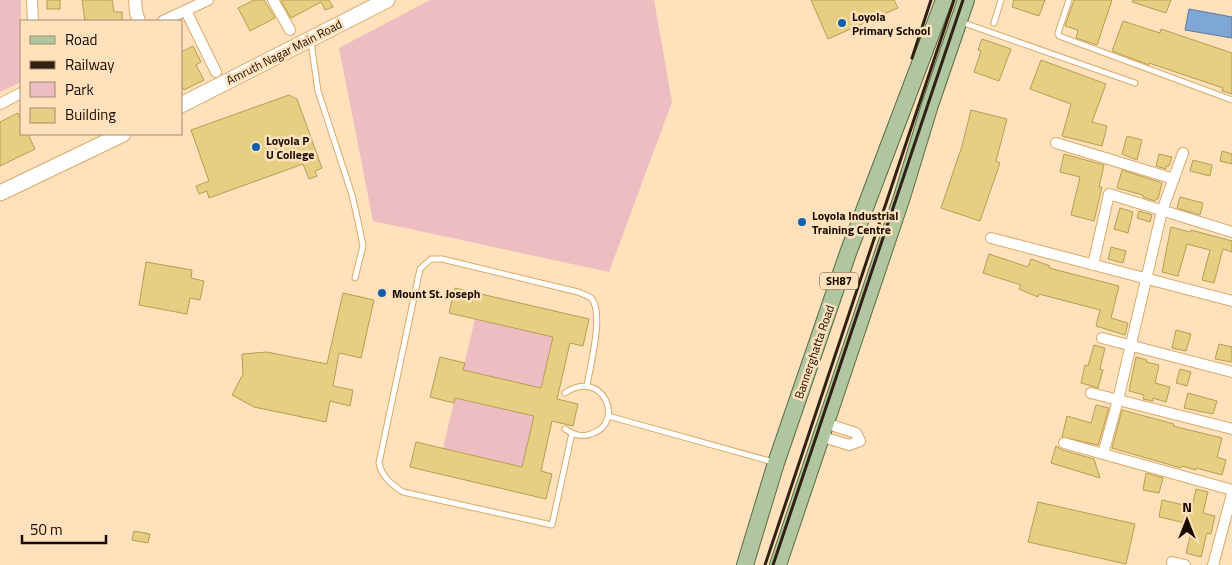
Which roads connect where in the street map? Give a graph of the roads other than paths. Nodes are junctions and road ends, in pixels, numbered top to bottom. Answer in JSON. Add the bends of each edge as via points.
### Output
{"nodes":[{"id":1,"x":32,"y":0,"type":"edge"},
{"id":2,"x":135,"y":0,"type":"edge"},
{"id":3,"x":143,"y":0,"type":"edge"},
{"id":4,"x":208,"y":0,"type":"edge"},
{"id":5,"x":273,"y":0,"type":"edge"},
{"id":6,"x":386,"y":0,"type":"edge"},
{"id":7,"x":944,"y":0,"type":"edge"},
{"id":8,"x":966,"y":0,"type":"edge"},
{"id":9,"x":1001,"y":0,"type":"edge"},
{"id":10,"x":1069,"y":0,"type":"edge"},
{"id":11,"x":186,"y":11,"type":"junction"},
{"id":12,"x":33,"y":20,"type":"edge"},
{"id":13,"x":140,"y":20,"type":"edge"},
{"id":14,"x":140,"y":20,"type":"edge"},
{"id":15,"x":164,"y":20,"type":"edge"},
{"id":16,"x":959,"y":21,"type":"junction"},
{"id":17,"x":994,"y":23,"type":"dead end"},
{"id":18,"x":290,"y":30,"type":"dead end"},
{"id":19,"x":311,"y":39,"type":"junction"},
{"id":20,"x":216,"y":72,"type":"dead end"},
{"id":21,"x":1134,"y":83,"type":"dead end"},
{"id":22,"x":20,"y":94,"type":"edge"},
{"id":23,"x":908,"y":97,"type":"junction"},
{"id":24,"x":1232,"y":100,"type":"edge"},
{"id":25,"x":0,"y":104,"type":"edge"},
{"id":26,"x":182,"y":104,"type":"edge"},
{"id":27,"x":930,"y":105,"type":"junction"},
{"id":28,"x":121,"y":135,"type":"edge"},
{"id":29,"x":1056,"y":143,"type":"dead end"},
{"id":30,"x":1183,"y":152,"type":"dead end"},
{"id":31,"x":1174,"y":179,"type":"junction"},
{"id":32,"x":0,"y":193,"type":"edge"},
{"id":33,"x":1162,"y":211,"type":"junction"},
{"id":34,"x":1232,"y":231,"type":"edge"},
{"id":35,"x":991,"y":238,"type":"dead end"},
{"id":36,"x":1093,"y":265,"type":"junction"},
{"id":37,"x":355,"y":278,"type":"dead end"},
{"id":38,"x":1146,"y":279,"type":"junction"},
{"id":39,"x":1232,"y":301,"type":"edge"},
{"id":40,"x":1102,"y":338,"type":"dead end"},
{"id":41,"x":1131,"y":346,"type":"junction"},
{"id":42,"x":1232,"y":372,"type":"edge"},
{"id":43,"x":587,"y":386,"type":"junction"},
{"id":44,"x":565,"y":393,"type":"dead end"},
{"id":45,"x":1091,"y":393,"type":"dead end"},
{"id":46,"x":1118,"y":400,"type":"junction"},
{"id":47,"x":608,"y":416,"type":"junction"},
{"id":48,"x":565,"y":429,"type":"dead end"},
{"id":49,"x":1232,"y":429,"type":"edge"},
{"id":50,"x":572,"y":433,"type":"junction"},
{"id":51,"x":1064,"y":443,"type":"dead end"},
{"id":52,"x":1103,"y":454,"type":"junction"},
{"id":53,"x":776,"y":463,"type":"junction"},
{"id":54,"x":1232,"y":490,"type":"edge"},
{"id":55,"x":1232,"y":494,"type":"edge"},
{"id":56,"x":1172,"y":562,"type":"dead end"},
{"id":57,"x":745,"y":565,"type":"edge"},
{"id":58,"x":778,"y":565,"type":"edge"},
{"id":59,"x":1185,"y":565,"type":"edge"},
{"id":60,"x":1213,"y":565,"type":"edge"}],
"edges":[{"from":1,"to":12,"type":"street"},
{"from":2,"to":13,"type":"street"},
{"from":3,"to":14,"type":"street"},
{"from":4,"to":11,"type":"street"},
{"from":5,"to":18,"type":"street"},
{"from":6,"to":19,"type":"main road","name":"Amruth Nagar Main Road"},
{"from":7,"to":23,"type":"main road","name":"Bannerghatta Road","number":"SH87"},
{"from":8,"to":16,"type":"main road","number":"SH87"},
{"from":9,"to":17,"type":"lane"},
{"from":10,"to":24,"type":"lane","via":[[1059,36]]},
{"from":11,"to":15,"type":"street"},
{"from":11,"to":20,"type":"street"},
{"from":16,"to":21,"type":"lane"},
{"from":16,"to":27,"type":"main road","number":"SH87"},
{"from":19,"to":26,"type":"main road","name":"Amruth Nagar Main Road"},
{"from":19,"to":37,"type":"lane","via":[[318,91],[363,246]]},
{"from":22,"to":25,"type":"street"},
{"from":23,"to":27,"type":"main road"},
{"from":23,"to":53,"type":"main road","name":"Bannerghatta Road","number":"SH87","via":[[848,253]]},
{"from":27,"to":58,"type":"main road","number":"SH87"},
{"from":28,"to":32,"type":"main road"},
{"from":29,"to":31,"type":"street"},
{"from":30,"to":31,"type":"street"},
{"from":31,"to":33,"type":"street"},
{"from":33,"to":34,"type":"street"},
{"from":33,"to":36,"type":"street","via":[[1110,194]]},
{"from":33,"to":38,"type":"street"},
{"from":35,"to":36,"type":"street"},
{"from":36,"to":38,"type":"street"},
{"from":38,"to":39,"type":"street"},
{"from":38,"to":41,"type":"street"},
{"from":40,"to":41,"type":"street"},
{"from":41,"to":42,"type":"street"},
{"from":41,"to":46,"type":"street"},
{"from":43,"to":44,"type":"lane"},
{"from":43,"to":47,"type":"lane","via":[[602,393]]},
{"from":43,"to":50,"type":"lane","via":[[597,321],[591,298],[578,292],[442,259],[431,259],[420,269],[379,463],[381,472],[390,482],[403,492],[552,525]]},
{"from":45,"to":46,"type":"street"},
{"from":46,"to":49,"type":"street"},
{"from":46,"to":52,"type":"street"},
{"from":47,"to":50,"type":"lane","via":[[594,434],[579,436]]},
{"from":47,"to":53,"type":"lane"},
{"from":48,"to":50,"type":"lane"},
{"from":51,"to":52,"type":"street"},
{"from":52,"to":54,"type":"street"},
{"from":53,"to":57,"type":"main road","name":"Bannerghatta Road","number":"SH87"},
{"from":55,"to":60,"type":"street"},
{"from":56,"to":59,"type":"street"}]}
